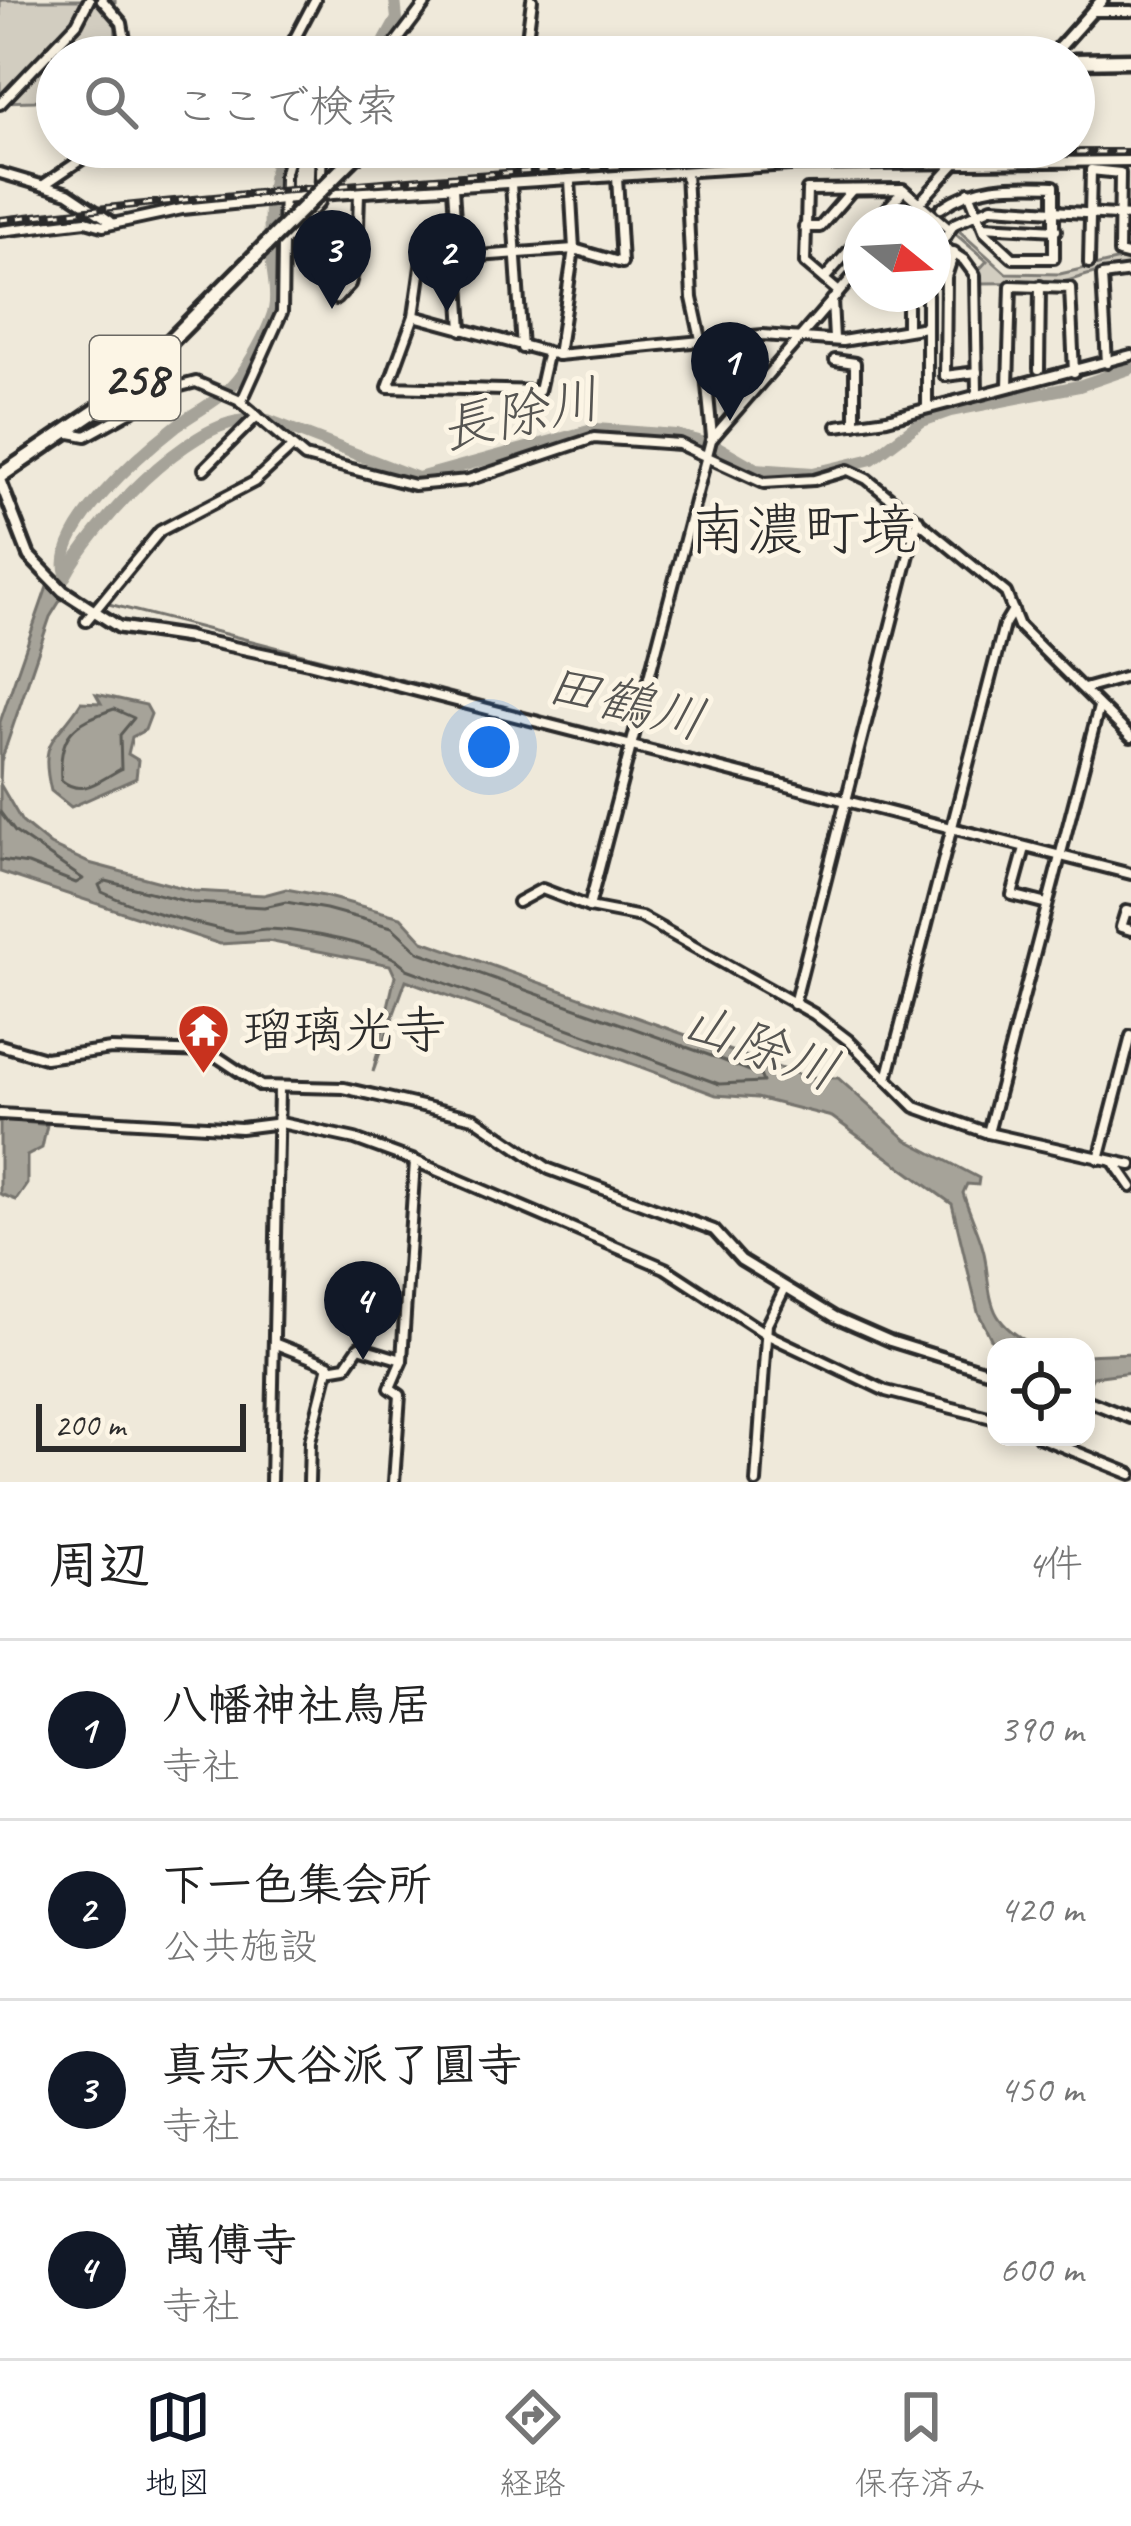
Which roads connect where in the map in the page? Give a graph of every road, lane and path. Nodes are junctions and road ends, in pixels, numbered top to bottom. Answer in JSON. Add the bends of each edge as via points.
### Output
{"nodes":[{"id":1,"x":89,"y":0,"type":"edge"},
{"id":2,"x":102,"y":0,"type":"edge"},
{"id":3,"x":315,"y":0,"type":"edge"},
{"id":4,"x":428,"y":0,"type":"edge"},
{"id":5,"x":532,"y":0,"type":"edge"},
{"id":6,"x":1102,"y":0,"type":"edge"},
{"id":7,"x":1092,"y":11,"type":"junction"},
{"id":8,"x":1131,"y":11,"type":"edge"},
{"id":9,"x":64,"y":36,"type":"edge"},
{"id":10,"x":124,"y":36,"type":"edge"},
{"id":11,"x":296,"y":36,"type":"edge"},
{"id":12,"x":401,"y":36,"type":"edge"},
{"id":13,"x":527,"y":36,"type":"edge"},
{"id":14,"x":1070,"y":36,"type":"edge"},
{"id":15,"x":1131,"y":60,"type":"edge"},
{"id":16,"x":1095,"y":61,"type":"edge"},
{"id":17,"x":36,"y":66,"type":"edge"},
{"id":18,"x":0,"y":104,"type":"edge"},
{"id":19,"x":1095,"y":161,"type":"edge"},
{"id":20,"x":1131,"y":161,"type":"edge"},
{"id":21,"x":69,"y":168,"type":"edge"},
{"id":22,"x":286,"y":168,"type":"edge"},
{"id":23,"x":321,"y":168,"type":"edge"},
{"id":24,"x":343,"y":168,"type":"edge"},
{"id":25,"x":785,"y":168,"type":"edge"},
{"id":26,"x":951,"y":168,"type":"edge"},
{"id":27,"x":686,"y":172,"type":"junction"},
{"id":28,"x":0,"y":173,"type":"edge"},
{"id":29,"x":617,"y":177,"type":"junction"},
{"id":30,"x":570,"y":180,"type":"junction"},
{"id":31,"x":45,"y":184,"type":"junction"},
{"id":32,"x":512,"y":184,"type":"junction"},
{"id":33,"x":453,"y":188,"type":"junction"},
{"id":34,"x":853,"y":189,"type":"junction"},
{"id":35,"x":904,"y":189,"type":"junction"},
{"id":36,"x":970,"y":191,"type":"junction"},
{"id":37,"x":358,"y":193,"type":"junction"},
{"id":38,"x":319,"y":196,"type":"junction"},
{"id":39,"x":277,"y":199,"type":"junction"},
{"id":40,"x":920,"y":202,"type":"joint"},
{"id":41,"x":890,"y":204,"type":"edge"},
{"id":42,"x":948,"y":204,"type":"edge"},
{"id":43,"x":1057,"y":211,"type":"junction"},
{"id":44,"x":977,"y":212,"type":"junction"},
{"id":45,"x":1088,"y":215,"type":"junction"},
{"id":46,"x":1119,"y":216,"type":"junction"},
{"id":47,"x":1131,"y":216,"type":"edge"},
{"id":48,"x":110,"y":221,"type":"junction"},
{"id":49,"x":983,"y":226,"type":"junction"},
{"id":50,"x":804,"y":227,"type":"junction"},
{"id":51,"x":951,"y":228,"type":"edge"},
{"id":52,"x":1056,"y":230,"type":"junction"},
{"id":53,"x":0,"y":231,"type":"edge"},
{"id":54,"x":281,"y":245,"type":"junction"},
{"id":55,"x":574,"y":248,"type":"junction"},
{"id":56,"x":517,"y":253,"type":"junction"},
{"id":57,"x":953,"y":253,"type":"joint"},
{"id":58,"x":1131,"y":256,"type":"edge"},
{"id":59,"x":843,"y":257,"type":"edge"},
{"id":60,"x":457,"y":258,"type":"junction"},
{"id":61,"x":1089,"y":262,"type":"dead end"},
{"id":62,"x":1131,"y":272,"type":"edge"},
{"id":63,"x":824,"y":279,"type":"junction"},
{"id":64,"x":1040,"y":286,"type":"junction"},
{"id":65,"x":843,"y":287,"type":"edge"},
{"id":66,"x":835,"y":296,"type":"junction"},
{"id":67,"x":336,"y":299,"type":"dead end"},
{"id":68,"x":908,"y":312,"type":"edge"},
{"id":69,"x":926,"y":312,"type":"edge"},
{"id":70,"x":414,"y":316,"type":"junction"},
{"id":71,"x":926,"y":327,"type":"junction"},
{"id":72,"x":908,"y":328,"type":"junction"},
{"id":73,"x":462,"y":331,"type":"junction"},
{"id":74,"x":835,"y":339,"type":"junction"},
{"id":75,"x":797,"y":340,"type":"junction"},
{"id":76,"x":701,"y":344,"type":"junction"},
{"id":77,"x":522,"y":348,"type":"junction"},
{"id":78,"x":552,"y":355,"type":"junction"},
{"id":79,"x":1131,"y":355,"type":"edge"},
{"id":80,"x":835,"y":360,"type":"dead end"},
{"id":81,"x":1107,"y":363,"type":"junction"},
{"id":82,"x":1039,"y":369,"type":"dead end"},
{"id":83,"x":977,"y":372,"type":"junction"},
{"id":84,"x":1074,"y":372,"type":"junction"},
{"id":85,"x":1008,"y":386,"type":"junction"},
{"id":86,"x":977,"y":393,"type":"junction"},
{"id":87,"x":240,"y":402,"type":"junction"},
{"id":88,"x":927,"y":406,"type":"junction"},
{"id":89,"x":257,"y":416,"type":"junction"},
{"id":90,"x":855,"y":424,"type":"junction"},
{"id":91,"x":837,"y":426,"type":"dead end"},
{"id":92,"x":70,"y":433,"type":"junction"},
{"id":93,"x":709,"y":445,"type":"junction"},
{"id":94,"x":291,"y":448,"type":"junction"},
{"id":95,"x":204,"y":469,"type":"dead end"},
{"id":96,"x":0,"y":479,"type":"edge"},
{"id":97,"x":918,"y":519,"type":"junction"},
{"id":98,"x":1013,"y":610,"type":"junction"},
{"id":99,"x":86,"y":621,"type":"dead end"},
{"id":100,"x":187,"y":637,"type":"joint"},
{"id":101,"x":1131,"y":676,"type":"edge"},
{"id":102,"x":1082,"y":690,"type":"junction"},
{"id":103,"x":1100,"y":706,"type":"junction"},
{"id":104,"x":1131,"y":736,"type":"edge"},
{"id":105,"x":633,"y":742,"type":"junction"},
{"id":106,"x":848,"y":798,"type":"junction"},
{"id":107,"x":956,"y":825,"type":"junction"},
{"id":108,"x":1025,"y":848,"type":"junction"},
{"id":109,"x":1063,"y":852,"type":"junction"},
{"id":110,"x":1131,"y":874,"type":"edge"},
{"id":111,"x":518,"y":902,"type":"dead end"},
{"id":112,"x":1047,"y":904,"type":"junction"},
{"id":113,"x":590,"y":907,"type":"junction"},
{"id":114,"x":1131,"y":912,"type":"edge"},
{"id":115,"x":1131,"y":929,"type":"edge"},
{"id":116,"x":794,"y":1004,"type":"junction"},
{"id":117,"x":1131,"y":1036,"type":"edge"},
{"id":118,"x":0,"y":1045,"type":"edge"},
{"id":119,"x":887,"y":1080,"type":"junction"},
{"id":120,"x":279,"y":1090,"type":"junction"},
{"id":121,"x":0,"y":1114,"type":"edge"},
{"id":122,"x":281,"y":1123,"type":"junction"},
{"id":123,"x":988,"y":1133,"type":"junction"},
{"id":124,"x":1099,"y":1159,"type":"junction"},
{"id":125,"x":416,"y":1161,"type":"junction"},
{"id":126,"x":1114,"y":1163,"type":"junction"},
{"id":127,"x":1131,"y":1166,"type":"edge"},
{"id":128,"x":1131,"y":1187,"type":"edge"},
{"id":129,"x":785,"y":1288,"type":"junction"},
{"id":130,"x":766,"y":1334,"type":"junction"},
{"id":131,"x":276,"y":1344,"type":"junction"},
{"id":132,"x":402,"y":1360,"type":"junction"},
{"id":133,"x":328,"y":1370,"type":"junction"},
{"id":134,"x":987,"y":1371,"type":"edge"},
{"id":135,"x":1095,"y":1404,"type":"edge"},
{"id":136,"x":987,"y":1417,"type":"edge"},
{"id":137,"x":1131,"y":1418,"type":"edge"},
{"id":138,"x":1061,"y":1446,"type":"edge"},
{"id":139,"x":1131,"y":1474,"type":"edge"},
{"id":140,"x":271,"y":1482,"type":"edge"},
{"id":141,"x":309,"y":1482,"type":"edge"},
{"id":142,"x":394,"y":1482,"type":"edge"},
{"id":143,"x":756,"y":1482,"type":"edge"}],
"edges":[{"from":1,"to":9,"type":"street"},
{"from":2,"to":10,"type":"street"},
{"from":3,"to":11,"type":"street"},
{"from":4,"to":12,"type":"street"},
{"from":5,"to":13,"type":"street"},
{"from":6,"to":7,"type":"street"},
{"from":7,"to":8,"type":"street"},
{"from":7,"to":14,"type":"street"},
{"from":15,"to":16,"type":"highway"},
{"from":17,"to":18,"type":"street"},
{"from":19,"to":20,"type":"street"},
{"from":21,"to":31,"type":"street"},
{"from":22,"to":39,"type":"street"},
{"from":23,"to":38,"type":"street"},
{"from":24,"to":92,"type":"highway","number":"258","bridge":true,"via":[[162,353]]},
{"from":25,"to":27,"type":"street"},
{"from":26,"to":40,"type":"street"},
{"from":27,"to":29,"type":"street"},
{"from":27,"to":76,"type":"street"},
{"from":28,"to":31,"type":"street"},
{"from":29,"to":30,"type":"street"},
{"from":29,"to":55,"type":"street","via":[[622,263]]},
{"from":30,"to":32,"type":"street"},
{"from":30,"to":55,"type":"street"},
{"from":31,"to":48,"type":"street"},
{"from":32,"to":33,"type":"street"},
{"from":32,"to":56,"type":"street"},
{"from":33,"to":37,"type":"street"},
{"from":33,"to":60,"type":"street"},
{"from":34,"to":35,"type":"street"},
{"from":34,"to":50,"type":"street","via":[[820,226]]},
{"from":34,"to":50,"type":"street","via":[[803,193]]},
{"from":35,"to":40,"type":"street"},
{"from":35,"to":41,"type":"street"},
{"from":36,"to":42,"type":"street"},
{"from":36,"to":43,"type":"street","via":[[1054,186]]},
{"from":36,"to":44,"type":"street"},
{"from":37,"to":38,"type":"street"},
{"from":37,"to":67,"type":"street","via":[[357,259]]},
{"from":38,"to":39,"type":"street"},
{"from":38,"to":54,"type":"street"},
{"from":39,"to":48,"type":"street"},
{"from":39,"to":54,"type":"street"},
{"from":43,"to":44,"type":"street"},
{"from":43,"to":45,"type":"street"},
{"from":43,"to":52,"type":"street"},
{"from":44,"to":49,"type":"street"},
{"from":44,"to":51,"type":"street"},
{"from":45,"to":46,"type":"street"},
{"from":45,"to":46,"type":"street","via":[[1091,170],[1117,170]]},
{"from":45,"to":61,"type":"street"},
{"from":46,"to":47,"type":"street"},
{"from":46,"to":58,"type":"street","via":[[1119,253]]},
{"from":48,"to":53,"type":"street"},
{"from":49,"to":52,"type":"street"},
{"from":49,"to":52,"type":"street","via":[[1013,258],[1054,258]]},
{"from":50,"to":63,"type":"street","via":[[806,263]]},
{"from":54,"to":87,"type":"street","via":[[282,312]]},
{"from":55,"to":56,"type":"street"},
{"from":55,"to":78,"type":"street"},
{"from":56,"to":60,"type":"street"},
{"from":56,"to":77,"type":"street"},
{"from":57,"to":83,"type":"street","via":[[977,284]]},
{"from":57,"to":83,"type":"street","via":[[945,376]]},
{"from":59,"to":63,"type":"street"},
{"from":60,"to":70,"type":"street","via":[[422,260]]},
{"from":60,"to":73,"type":"street"},
{"from":62,"to":81,"type":"street","via":[[1102,276]]},
{"from":63,"to":66,"type":"street"},
{"from":64,"to":82,"type":"street"},
{"from":64,"to":84,"type":"street","via":[[1070,288]]},
{"from":64,"to":85,"type":"street","via":[[1008,292]]},
{"from":65,"to":66,"type":"street"},
{"from":66,"to":74,"type":"street"},
{"from":66,"to":75,"type":"street"},
{"from":68,"to":72,"type":"street"},
{"from":69,"to":71,"type":"street"},
{"from":70,"to":73,"type":"street"},
{"from":70,"to":78,"type":"street","via":[[388,387],[539,391]]},
{"from":71,"to":72,"type":"street"},
{"from":71,"to":88,"type":"street"},
{"from":72,"to":74,"type":"street"},
{"from":73,"to":77,"type":"street"},
{"from":74,"to":75,"type":"street"},
{"from":75,"to":76,"type":"street","via":[[763,335]]},
{"from":75,"to":93,"type":"street"},
{"from":76,"to":78,"type":"street"},
{"from":76,"to":93,"type":"street"},
{"from":77,"to":78,"type":"street"},
{"from":79,"to":81,"type":"street"},
{"from":80,"to":90,"type":"street","via":[[855,363]]},
{"from":81,"to":84,"type":"street"},
{"from":83,"to":86,"type":"street"},
{"from":84,"to":85,"type":"street"},
{"from":85,"to":86,"type":"street"},
{"from":86,"to":88,"type":"street"},
{"from":87,"to":89,"type":"street"},
{"from":87,"to":92,"type":"street","via":[[196,382],[182,384],[118,422],[86,436]]},
{"from":88,"to":90,"type":"street"},
{"from":89,"to":94,"type":"street"},
{"from":89,"to":95,"type":"street"},
{"from":90,"to":91,"type":"street"},
{"from":92,"to":96,"type":"highway","number":"258"},
{"from":93,"to":94,"type":"street","via":[[594,438],[432,486]]},
{"from":93,"to":97,"type":"street","via":[[764,483],[848,470]]},
{"from":93,"to":105,"type":"street"},
{"from":94,"to":99,"type":"street","via":[[254,482],[160,531]]},
{"from":96,"to":100,"type":"street","via":[[37,565],[119,627]]},
{"from":97,"to":98,"type":"street","via":[[1006,593]]},
{"from":97,"to":106,"type":"street"},
{"from":98,"to":102,"type":"street","via":[[1018,626]]},
{"from":98,"to":107,"type":"street"},
{"from":100,"to":105,"type":"street"},
{"from":101,"to":102,"type":"street"},
{"from":102,"to":103,"type":"street"},
{"from":103,"to":104,"type":"street"},
{"from":103,"to":109,"type":"street"},
{"from":105,"to":106,"type":"street"},
{"from":105,"to":113,"type":"street"},
{"from":106,"to":107,"type":"street"},
{"from":106,"to":116,"type":"street"},
{"from":107,"to":108,"type":"street"},
{"from":107,"to":119,"type":"street"},
{"from":108,"to":109,"type":"street"},
{"from":108,"to":112,"type":"street","via":[[1012,895]]},
{"from":109,"to":110,"type":"street"},
{"from":109,"to":112,"type":"street"},
{"from":111,"to":113,"type":"street","via":[[542,889]]},
{"from":112,"to":123,"type":"street"},
{"from":113,"to":116,"type":"street","via":[[641,917]]},
{"from":114,"to":115,"type":"street","via":[[1121,927]]},
{"from":116,"to":119,"type":"street","via":[[848,1040]]},
{"from":117,"to":124,"type":"street"},
{"from":118,"to":120,"type":"street","via":[[45,1058],[111,1049],[210,1052]]},
{"from":119,"to":123,"type":"street","via":[[915,1107]]},
{"from":120,"to":122,"type":"street"},
{"from":120,"to":129,"type":"street","via":[[344,1088],[474,1118],[549,1169],[714,1230],[741,1260]]},
{"from":121,"to":122,"type":"street","via":[[242,1128]]},
{"from":122,"to":125,"type":"street"},
{"from":122,"to":131,"type":"street"},
{"from":123,"to":124,"type":"street"},
{"from":124,"to":126,"type":"street"},
{"from":125,"to":130,"type":"street","via":[[665,1268]]},
{"from":125,"to":132,"type":"street"},
{"from":126,"to":127,"type":"street"},
{"from":126,"to":128,"type":"street"},
{"from":129,"to":130,"type":"street"},
{"from":129,"to":134,"type":"street","via":[[890,1341]]},
{"from":130,"to":136,"type":"street","via":[[886,1391]]},
{"from":130,"to":143,"type":"street"},
{"from":131,"to":133,"type":"street"},
{"from":131,"to":140,"type":"street"},
{"from":132,"to":133,"type":"street","via":[[359,1347],[346,1366]]},
{"from":132,"to":142,"type":"street","via":[[390,1388],[400,1395]]},
{"from":133,"to":141,"type":"street"},
{"from":135,"to":137,"type":"street"},
{"from":138,"to":139,"type":"street"}]}
